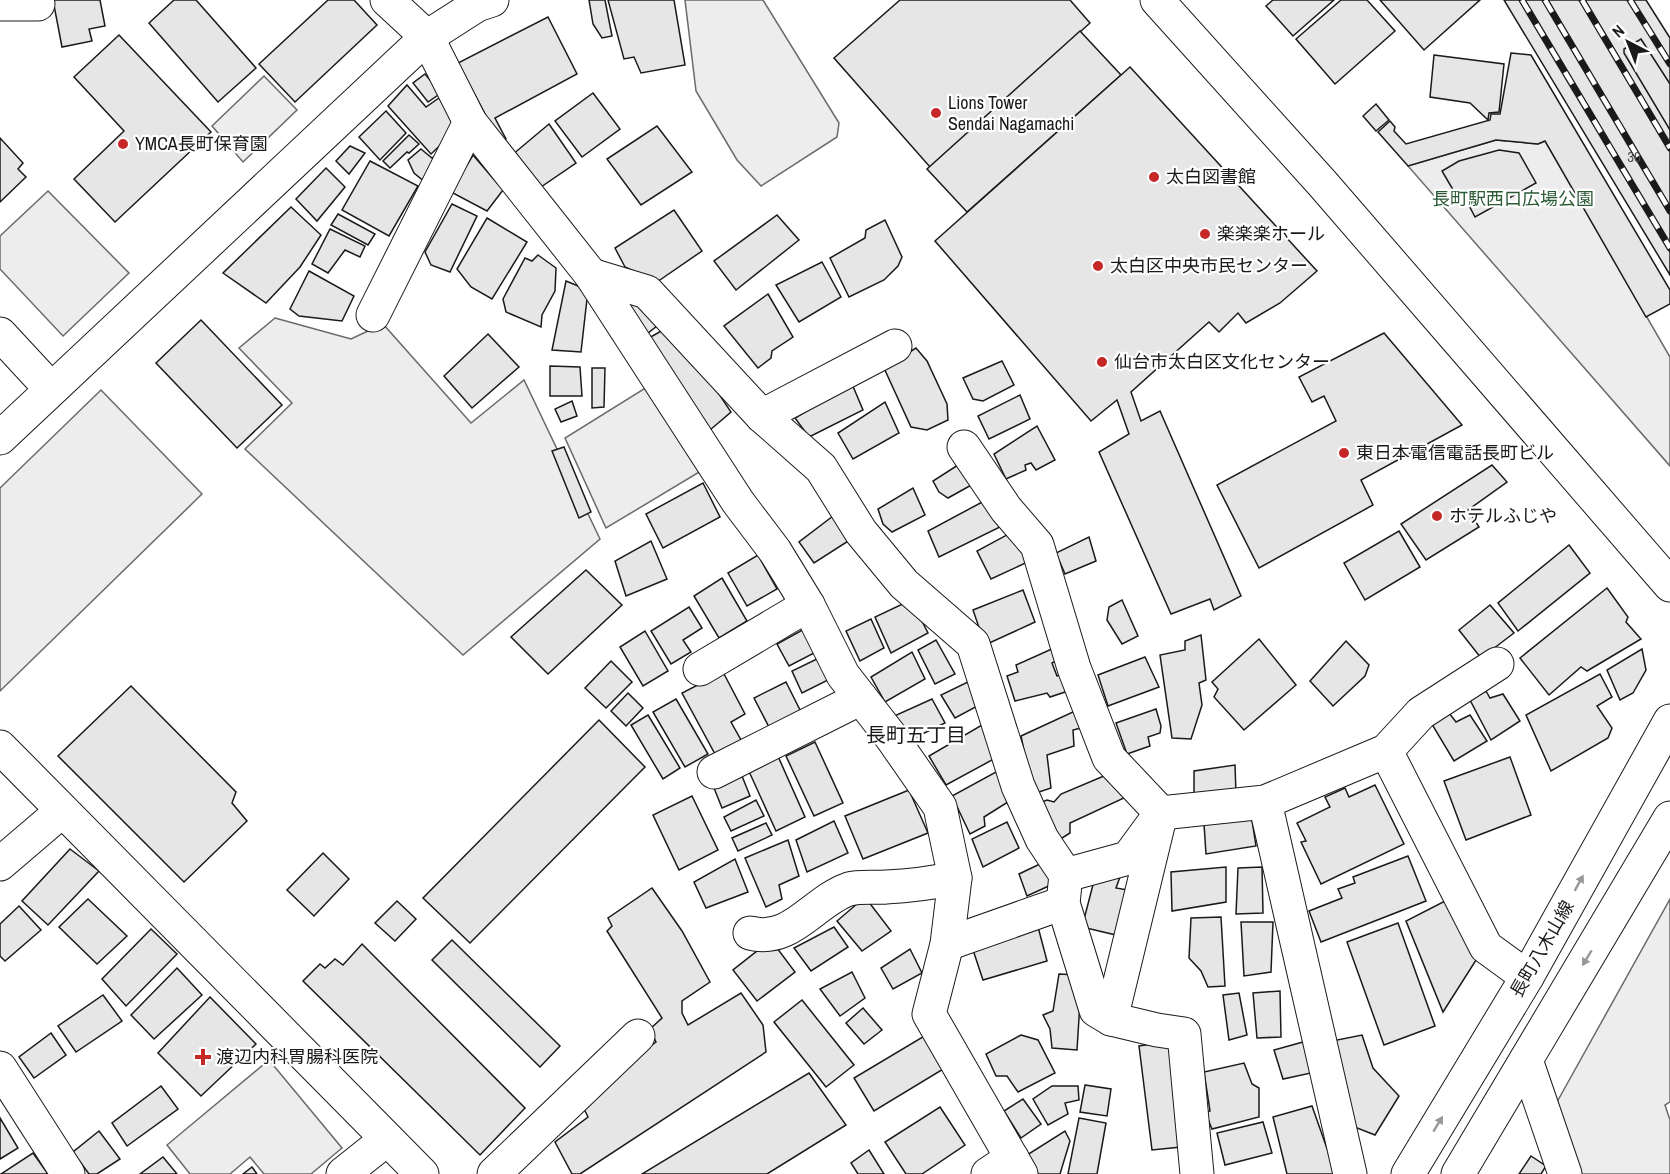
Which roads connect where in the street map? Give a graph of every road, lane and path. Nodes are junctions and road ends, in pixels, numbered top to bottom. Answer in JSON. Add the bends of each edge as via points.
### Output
{"nodes":[{"id":1,"x":387,"y":0,"type":"edge"},
{"id":2,"x":492,"y":0,"type":"edge"},
{"id":3,"x":1157,"y":0,"type":"edge"},
{"id":4,"x":0,"y":4,"type":"edge"},
{"id":5,"x":38,"y":4,"type":"dead end"},
{"id":6,"x":427,"y":37,"type":"junction"},
{"id":7,"x":470,"y":122,"type":"junction"},
{"id":8,"x":591,"y":275,"type":"junction"},
{"id":9,"x":373,"y":315,"type":"dead end"},
{"id":10,"x":0,"y":334,"type":"edge"},
{"id":11,"x":895,"y":346,"type":"dead end"},
{"id":12,"x":51,"y":389,"type":"junction"},
{"id":13,"x":762,"y":416,"type":"junction"},
{"id":14,"x":0,"y":438,"type":"edge"},
{"id":15,"x":964,"y":447,"type":"dead end"},
{"id":16,"x":1670,"y":585,"type":"edge"},
{"id":17,"x":808,"y":605,"type":"junction"},
{"id":18,"x":1497,"y":664,"type":"dead end"},
{"id":19,"x":700,"y":669,"type":"dead end"},
{"id":20,"x":861,"y":698,"type":"junction"},
{"id":21,"x":1670,"y":721,"type":"edge"},
{"id":22,"x":0,"y":747,"type":"edge"},
{"id":23,"x":1386,"y":751,"type":"junction"},
{"id":24,"x":714,"y":772,"type":"dead end"},
{"id":25,"x":1265,"y":802,"type":"junction"},
{"id":26,"x":62,"y":811,"type":"junction"},
{"id":27,"x":1161,"y":813,"type":"junction"},
{"id":28,"x":1670,"y":818,"type":"edge"},
{"id":29,"x":0,"y":864,"type":"edge"},
{"id":30,"x":956,"y":878,"type":"junction"},
{"id":31,"x":1065,"y":889,"type":"junction"},
{"id":32,"x":750,"y":933,"type":"dead end"},
{"id":33,"x":947,"y":944,"type":"junction"},
{"id":34,"x":1527,"y":977,"type":"junction"},
{"id":35,"x":1111,"y":1019,"type":"junction"},
{"id":36,"x":638,"y":1036,"type":"dead end"},
{"id":37,"x":1526,"y":1060,"type":"junction"},
{"id":38,"x":0,"y":1068,"type":"edge"},
{"id":39,"x":387,"y":1139,"type":"junction"},
{"id":40,"x":1007,"y":1169,"type":"edge"},
{"id":41,"x":68,"y":1174,"type":"edge"},
{"id":42,"x":343,"y":1174,"type":"edge"},
{"id":43,"x":422,"y":1174,"type":"edge"},
{"id":44,"x":494,"y":1174,"type":"edge"},
{"id":45,"x":1197,"y":1174,"type":"edge"},
{"id":46,"x":1350,"y":1174,"type":"edge"},
{"id":47,"x":1408,"y":1174,"type":"edge"},
{"id":48,"x":1458,"y":1174,"type":"edge"},
{"id":49,"x":1565,"y":1174,"type":"edge"}],
"edges":[{"from":1,"to":6,"type":"street"},
{"from":2,"to":6,"type":"street","via":[[477,5]]},
{"from":3,"to":16,"type":"street","via":[[1322,183]]},
{"from":4,"to":5,"type":"street"},
{"from":6,"to":7,"type":"street"},
{"from":6,"to":12,"type":"street"},
{"from":7,"to":8,"type":"street"},
{"from":7,"to":9,"type":"street"},
{"from":8,"to":13,"type":"street","via":[[647,292]]},
{"from":8,"to":17,"type":"street"},
{"from":10,"to":12,"type":"street"},
{"from":11,"to":13,"type":"street"},
{"from":12,"to":14,"type":"street"},
{"from":13,"to":31,"type":"street","via":[[821,468],[861,532],[903,584],[973,644],[1018,786]]},
{"from":15,"to":27,"type":"street","via":[[1006,509],[1037,545],[1070,658],[1109,758]]},
{"from":17,"to":19,"type":"street"},
{"from":17,"to":20,"type":"street","via":[[843,675]]},
{"from":18,"to":23,"type":"street","via":[[1421,713]]},
{"from":20,"to":24,"type":"street"},
{"from":20,"to":30,"type":"street","via":[[940,807]]},
{"from":34,"to":21,"type":"street","name":"長町八木山線","one_way":true},
{"from":22,"to":26,"type":"street"},
{"from":23,"to":25,"type":"street"},
{"from":23,"to":34,"type":"street","via":[[1486,947]]},
{"from":25,"to":27,"type":"street"},
{"from":25,"to":46,"type":"street"},
{"from":26,"to":29,"type":"street"},
{"from":26,"to":39,"type":"street"},
{"from":27,"to":31,"type":"street","via":[[1128,858]]},
{"from":27,"to":35,"type":"street"},
{"from":28,"to":37,"type":"street","one_way":true},
{"from":30,"to":32,"type":"street","via":[[926,885],[850,889],[822,904],[790,929],[763,936]]},
{"from":30,"to":33,"type":"street"},
{"from":31,"to":33,"type":"street"},
{"from":31,"to":35,"type":"street","via":[[1096,1010]]},
{"from":33,"to":40,"type":"street","via":[[929,1014]]},
{"from":47,"to":34,"type":"street","name":"長町八木山線","one_way":true},
{"from":35,"to":45,"type":"street","via":[[1184,1034]]},
{"from":36,"to":44,"type":"street"},
{"from":37,"to":48,"type":"street"},
{"from":37,"to":49,"type":"street"},
{"from":38,"to":41,"type":"street"},
{"from":39,"to":42,"type":"street"},
{"from":39,"to":43,"type":"street"}]}
